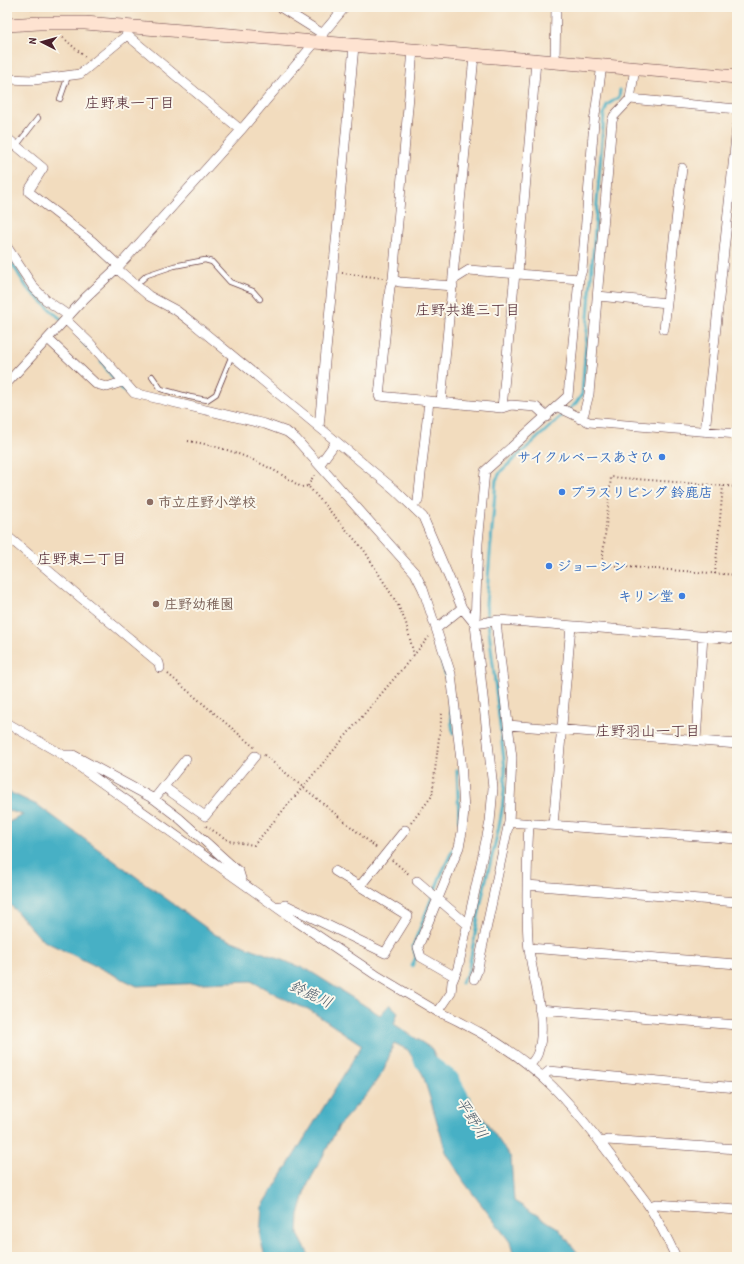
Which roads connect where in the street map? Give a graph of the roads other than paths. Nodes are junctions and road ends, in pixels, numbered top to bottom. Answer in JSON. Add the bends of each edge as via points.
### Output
{"nodes":[{"id":1,"x":280,"y":7,"type":"edge"},
{"id":2,"x":345,"y":7,"type":"edge"},
{"id":3,"x":556,"y":7,"type":"edge"},
{"id":4,"x":7,"y":26,"type":"edge"},
{"id":5,"x":127,"y":31,"type":"junction"},
{"id":6,"x":319,"y":38,"type":"junction"},
{"id":7,"x":354,"y":46,"type":"junction"},
{"id":8,"x":413,"y":50,"type":"junction"},
{"id":9,"x":474,"y":56,"type":"junction"},
{"id":10,"x":536,"y":61,"type":"junction"},
{"id":11,"x":555,"y":62,"type":"junction"},
{"id":12,"x":602,"y":66,"type":"junction"},
{"id":13,"x":635,"y":68,"type":"junction"},
{"id":14,"x":68,"y":76,"type":"junction"},
{"id":15,"x":737,"y":76,"type":"edge"},
{"id":16,"x":7,"y":79,"type":"edge"},
{"id":17,"x":60,"y":99,"type":"dead end"},
{"id":18,"x":630,"y":99,"type":"junction"},
{"id":19,"x":737,"y":109,"type":"edge"},
{"id":20,"x":38,"y":118,"type":"dead end"},
{"id":21,"x":737,"y":127,"type":"edge"},
{"id":22,"x":241,"y":130,"type":"junction"},
{"id":23,"x":7,"y":138,"type":"edge"},
{"id":24,"x":16,"y":145,"type":"junction"},
{"id":25,"x":682,"y":168,"type":"dead end"},
{"id":26,"x":7,"y":247,"type":"edge"},
{"id":27,"x":585,"y":253,"type":"junction"},
{"id":28,"x":599,"y":254,"type":"junction"},
{"id":29,"x":117,"y":267,"type":"junction"},
{"id":30,"x":517,"y":273,"type":"junction"},
{"id":31,"x":393,"y":279,"type":"junction"},
{"id":32,"x":579,"y":279,"type":"junction"},
{"id":33,"x":453,"y":283,"type":"junction"},
{"id":34,"x":136,"y":285,"type":"junction"},
{"id":35,"x":598,"y":296,"type":"junction"},
{"id":36,"x":260,"y":299,"type":"dead end"},
{"id":37,"x":667,"y":303,"type":"junction"},
{"id":38,"x":66,"y":320,"type":"junction"},
{"id":39,"x":664,"y":328,"type":"dead end"},
{"id":40,"x":48,"y":339,"type":"junction"},
{"id":41,"x":232,"y":355,"type":"junction"},
{"id":42,"x":152,"y":376,"type":"dead end"},
{"id":43,"x":122,"y":382,"type":"junction"},
{"id":44,"x":7,"y":383,"type":"edge"},
{"id":45,"x":429,"y":401,"type":"junction"},
{"id":46,"x":441,"y":402,"type":"junction"},
{"id":47,"x":558,"y":407,"type":"junction"},
{"id":48,"x":502,"y":408,"type":"junction"},
{"id":49,"x":547,"y":416,"type":"junction"},
{"id":50,"x":580,"y":419,"type":"junction"},
{"id":51,"x":319,"y":427,"type":"junction"},
{"id":52,"x":705,"y":432,"type":"junction"},
{"id":53,"x":737,"y":434,"type":"edge"},
{"id":54,"x":336,"y":442,"type":"junction"},
{"id":55,"x":320,"y":464,"type":"junction"},
{"id":56,"x":418,"y":501,"type":"dead end"},
{"id":57,"x":7,"y":536,"type":"edge"},
{"id":58,"x":462,"y":608,"type":"junction"},
{"id":59,"x":496,"y":622,"type":"junction"},
{"id":60,"x":476,"y":624,"type":"junction"},
{"id":61,"x":571,"y":626,"type":"junction"},
{"id":62,"x":437,"y":628,"type":"junction"},
{"id":63,"x":703,"y":636,"type":"junction"},
{"id":64,"x":737,"y":639,"type":"edge"},
{"id":65,"x":160,"y":668,"type":"road end"},
{"id":66,"x":7,"y":723,"type":"edge"},
{"id":67,"x":508,"y":725,"type":"junction"},
{"id":68,"x":562,"y":729,"type":"junction"},
{"id":69,"x":696,"y":740,"type":"junction"},
{"id":70,"x":737,"y":744,"type":"edge"},
{"id":71,"x":256,"y":752,"type":"road end"},
{"id":72,"x":63,"y":755,"type":"junction"},
{"id":73,"x":186,"y":759,"type":"dead end"},
{"id":74,"x":164,"y":787,"type":"junction"},
{"id":75,"x":154,"y":799,"type":"junction"},
{"id":76,"x":509,"y":822,"type":"junction"},
{"id":77,"x":529,"y":823,"type":"junction"},
{"id":78,"x":553,"y":825,"type":"junction"},
{"id":79,"x":405,"y":830,"type":"road end"},
{"id":80,"x":737,"y":839,"type":"edge"},
{"id":81,"x":335,"y":871,"type":"dead end"},
{"id":82,"x":417,"y":881,"type":"road end"},
{"id":83,"x":242,"y":882,"type":"junction"},
{"id":84,"x":527,"y":885,"type":"junction"},
{"id":85,"x":360,"y":886,"type":"junction"},
{"id":86,"x":436,"y":898,"type":"junction"},
{"id":87,"x":737,"y":902,"type":"edge"},
{"id":88,"x":277,"y":907,"type":"junction"},
{"id":89,"x":467,"y":924,"type":"junction"},
{"id":90,"x":529,"y":948,"type":"junction"},
{"id":91,"x":737,"y":964,"type":"edge"},
{"id":92,"x":454,"y":976,"type":"junction"},
{"id":93,"x":474,"y":979,"type":"dead end"},
{"id":94,"x":539,"y":1009,"type":"junction"},
{"id":95,"x":438,"y":1012,"type":"junction"},
{"id":96,"x":737,"y":1025,"type":"edge"},
{"id":97,"x":530,"y":1065,"type":"junction"},
{"id":98,"x":543,"y":1076,"type":"junction"},
{"id":99,"x":737,"y":1088,"type":"edge"},
{"id":100,"x":601,"y":1143,"type":"junction"},
{"id":101,"x":737,"y":1149,"type":"edge"},
{"id":102,"x":649,"y":1206,"type":"junction"},
{"id":103,"x":737,"y":1210,"type":"edge"},
{"id":104,"x":676,"y":1257,"type":"edge"}],
"edges":[{"from":1,"to":6,"type":"street"},
{"from":2,"to":6,"type":"street"},
{"from":3,"to":11,"type":"street"},
{"from":4,"to":5,"type":"street","via":[[56,23]]},
{"from":5,"to":6,"type":"street"},
{"from":5,"to":14,"type":"street","via":[[80,74]]},
{"from":5,"to":22,"type":"street"},
{"from":6,"to":7,"type":"street"},
{"from":6,"to":22,"type":"street"},
{"from":7,"to":8,"type":"street"},
{"from":7,"to":51,"type":"street"},
{"from":8,"to":9,"type":"street"},
{"from":8,"to":31,"type":"street"},
{"from":9,"to":10,"type":"street"},
{"from":9,"to":33,"type":"street"},
{"from":10,"to":11,"type":"street"},
{"from":10,"to":30,"type":"street"},
{"from":11,"to":12,"type":"street"},
{"from":12,"to":13,"type":"street"},
{"from":12,"to":27,"type":"street","via":[[594,122]]},
{"from":13,"to":15,"type":"street"},
{"from":13,"to":18,"type":"street"},
{"from":14,"to":16,"type":"street","via":[[34,80]]},
{"from":14,"to":17,"type":"lane"},
{"from":18,"to":19,"type":"street"},
{"from":18,"to":28,"type":"street","via":[[612,121]]},
{"from":20,"to":24,"type":"lane"},
{"from":21,"to":52,"type":"street"},
{"from":22,"to":29,"type":"street"},
{"from":23,"to":24,"type":"street"},
{"from":24,"to":29,"type":"street","via":[[43,168],[29,192],[92,241]]},
{"from":25,"to":37,"type":"street"},
{"from":26,"to":38,"type":"street","via":[[34,288]]},
{"from":27,"to":28,"type":"street"},
{"from":27,"to":32,"type":"street"},
{"from":28,"to":35,"type":"street"},
{"from":29,"to":34,"type":"street"},
{"from":29,"to":38,"type":"street"},
{"from":30,"to":32,"type":"street"},
{"from":30,"to":33,"type":"street","via":[[469,270]]},
{"from":30,"to":48,"type":"street"},
{"from":31,"to":33,"type":"street","via":[[399,282]]},
{"from":31,"to":45,"type":"street","via":[[390,287],[379,396]]},
{"from":32,"to":47,"type":"street","via":[[568,396]]},
{"from":33,"to":46,"type":"street"},
{"from":34,"to":36,"type":"lane","via":[[147,275],[205,260],[212,262],[230,282],[253,292]]},
{"from":34,"to":41,"type":"street","via":[[188,319]]},
{"from":35,"to":37,"type":"street"},
{"from":35,"to":50,"type":"street","via":[[589,394]]},
{"from":37,"to":39,"type":"street"},
{"from":38,"to":40,"type":"street"},
{"from":38,"to":43,"type":"street","via":[[89,342]]},
{"from":40,"to":43,"type":"street","via":[[96,384],[112,387]]},
{"from":40,"to":44,"type":"street"},
{"from":41,"to":42,"type":"lane","via":[[216,394],[207,400],[161,389]]},
{"from":41,"to":51,"type":"street"},
{"from":43,"to":55,"type":"street","via":[[140,395],[265,424],[287,432]]},
{"from":45,"to":46,"type":"street"},
{"from":45,"to":56,"type":"street"},
{"from":46,"to":48,"type":"street"},
{"from":47,"to":49,"type":"street"},
{"from":47,"to":50,"type":"street"},
{"from":48,"to":49,"type":"street","via":[[511,405],[536,407]]},
{"from":49,"to":60,"type":"street","via":[[485,471],[478,543]]},
{"from":50,"to":52,"type":"street","via":[[589,422]]},
{"from":51,"to":54,"type":"street"},
{"from":52,"to":53,"type":"street"},
{"from":54,"to":55,"type":"street"},
{"from":54,"to":58,"type":"street","via":[[394,489],[423,517]]},
{"from":55,"to":62,"type":"street","via":[[415,573]]},
{"from":57,"to":65,"type":"street","via":[[159,663]]},
{"from":58,"to":60,"type":"street"},
{"from":58,"to":62,"type":"street"},
{"from":59,"to":60,"type":"street"},
{"from":59,"to":61,"type":"street","via":[[499,620]]},
{"from":59,"to":67,"type":"street"},
{"from":60,"to":89,"type":"street","via":[[493,788],[490,822]]},
{"from":61,"to":63,"type":"street"},
{"from":61,"to":68,"type":"street"},
{"from":62,"to":86,"type":"street","via":[[451,674],[464,810],[459,847]]},
{"from":63,"to":64,"type":"street"},
{"from":63,"to":69,"type":"street"},
{"from":66,"to":72,"type":"street"},
{"from":67,"to":68,"type":"street"},
{"from":67,"to":76,"type":"street","via":[[512,770]]},
{"from":68,"to":69,"type":"street"},
{"from":68,"to":78,"type":"street"},
{"from":69,"to":70,"type":"street"},
{"from":71,"to":74,"type":"street","via":[[205,816]]},
{"from":72,"to":75,"type":"street","via":[[73,755]]},
{"from":72,"to":83,"type":"street"},
{"from":73,"to":74,"type":"street"},
{"from":74,"to":75,"type":"street"},
{"from":75,"to":83,"type":"street","via":[[239,872]]},
{"from":76,"to":77,"type":"street"},
{"from":76,"to":93,"type":"street"},
{"from":77,"to":78,"type":"street"},
{"from":77,"to":84,"type":"street"},
{"from":78,"to":80,"type":"street"},
{"from":79,"to":85,"type":"street"},
{"from":81,"to":85,"type":"street"},
{"from":82,"to":86,"type":"street"},
{"from":83,"to":88,"type":"street"},
{"from":84,"to":87,"type":"street"},
{"from":84,"to":90,"type":"street"},
{"from":85,"to":88,"type":"street","via":[[408,916],[385,953],[286,905]]},
{"from":86,"to":89,"type":"street"},
{"from":86,"to":92,"type":"street","via":[[418,947],[421,957]]},
{"from":88,"to":95,"type":"street","via":[[376,975]]},
{"from":89,"to":92,"type":"street"},
{"from":90,"to":91,"type":"street"},
{"from":90,"to":94,"type":"street"},
{"from":92,"to":95,"type":"street","via":[[451,993]]},
{"from":94,"to":96,"type":"street"},
{"from":94,"to":97,"type":"street","via":[[538,1053]]},
{"from":95,"to":97,"type":"street","via":[[504,1046]]},
{"from":97,"to":98,"type":"street"},
{"from":98,"to":99,"type":"street","via":[[549,1071]]},
{"from":98,"to":100,"type":"street","via":[[572,1106]]},
{"from":100,"to":101,"type":"street","via":[[607,1140]]},
{"from":100,"to":102,"type":"street"},
{"from":102,"to":103,"type":"street","via":[[656,1204]]},
{"from":102,"to":104,"type":"street"}]}
